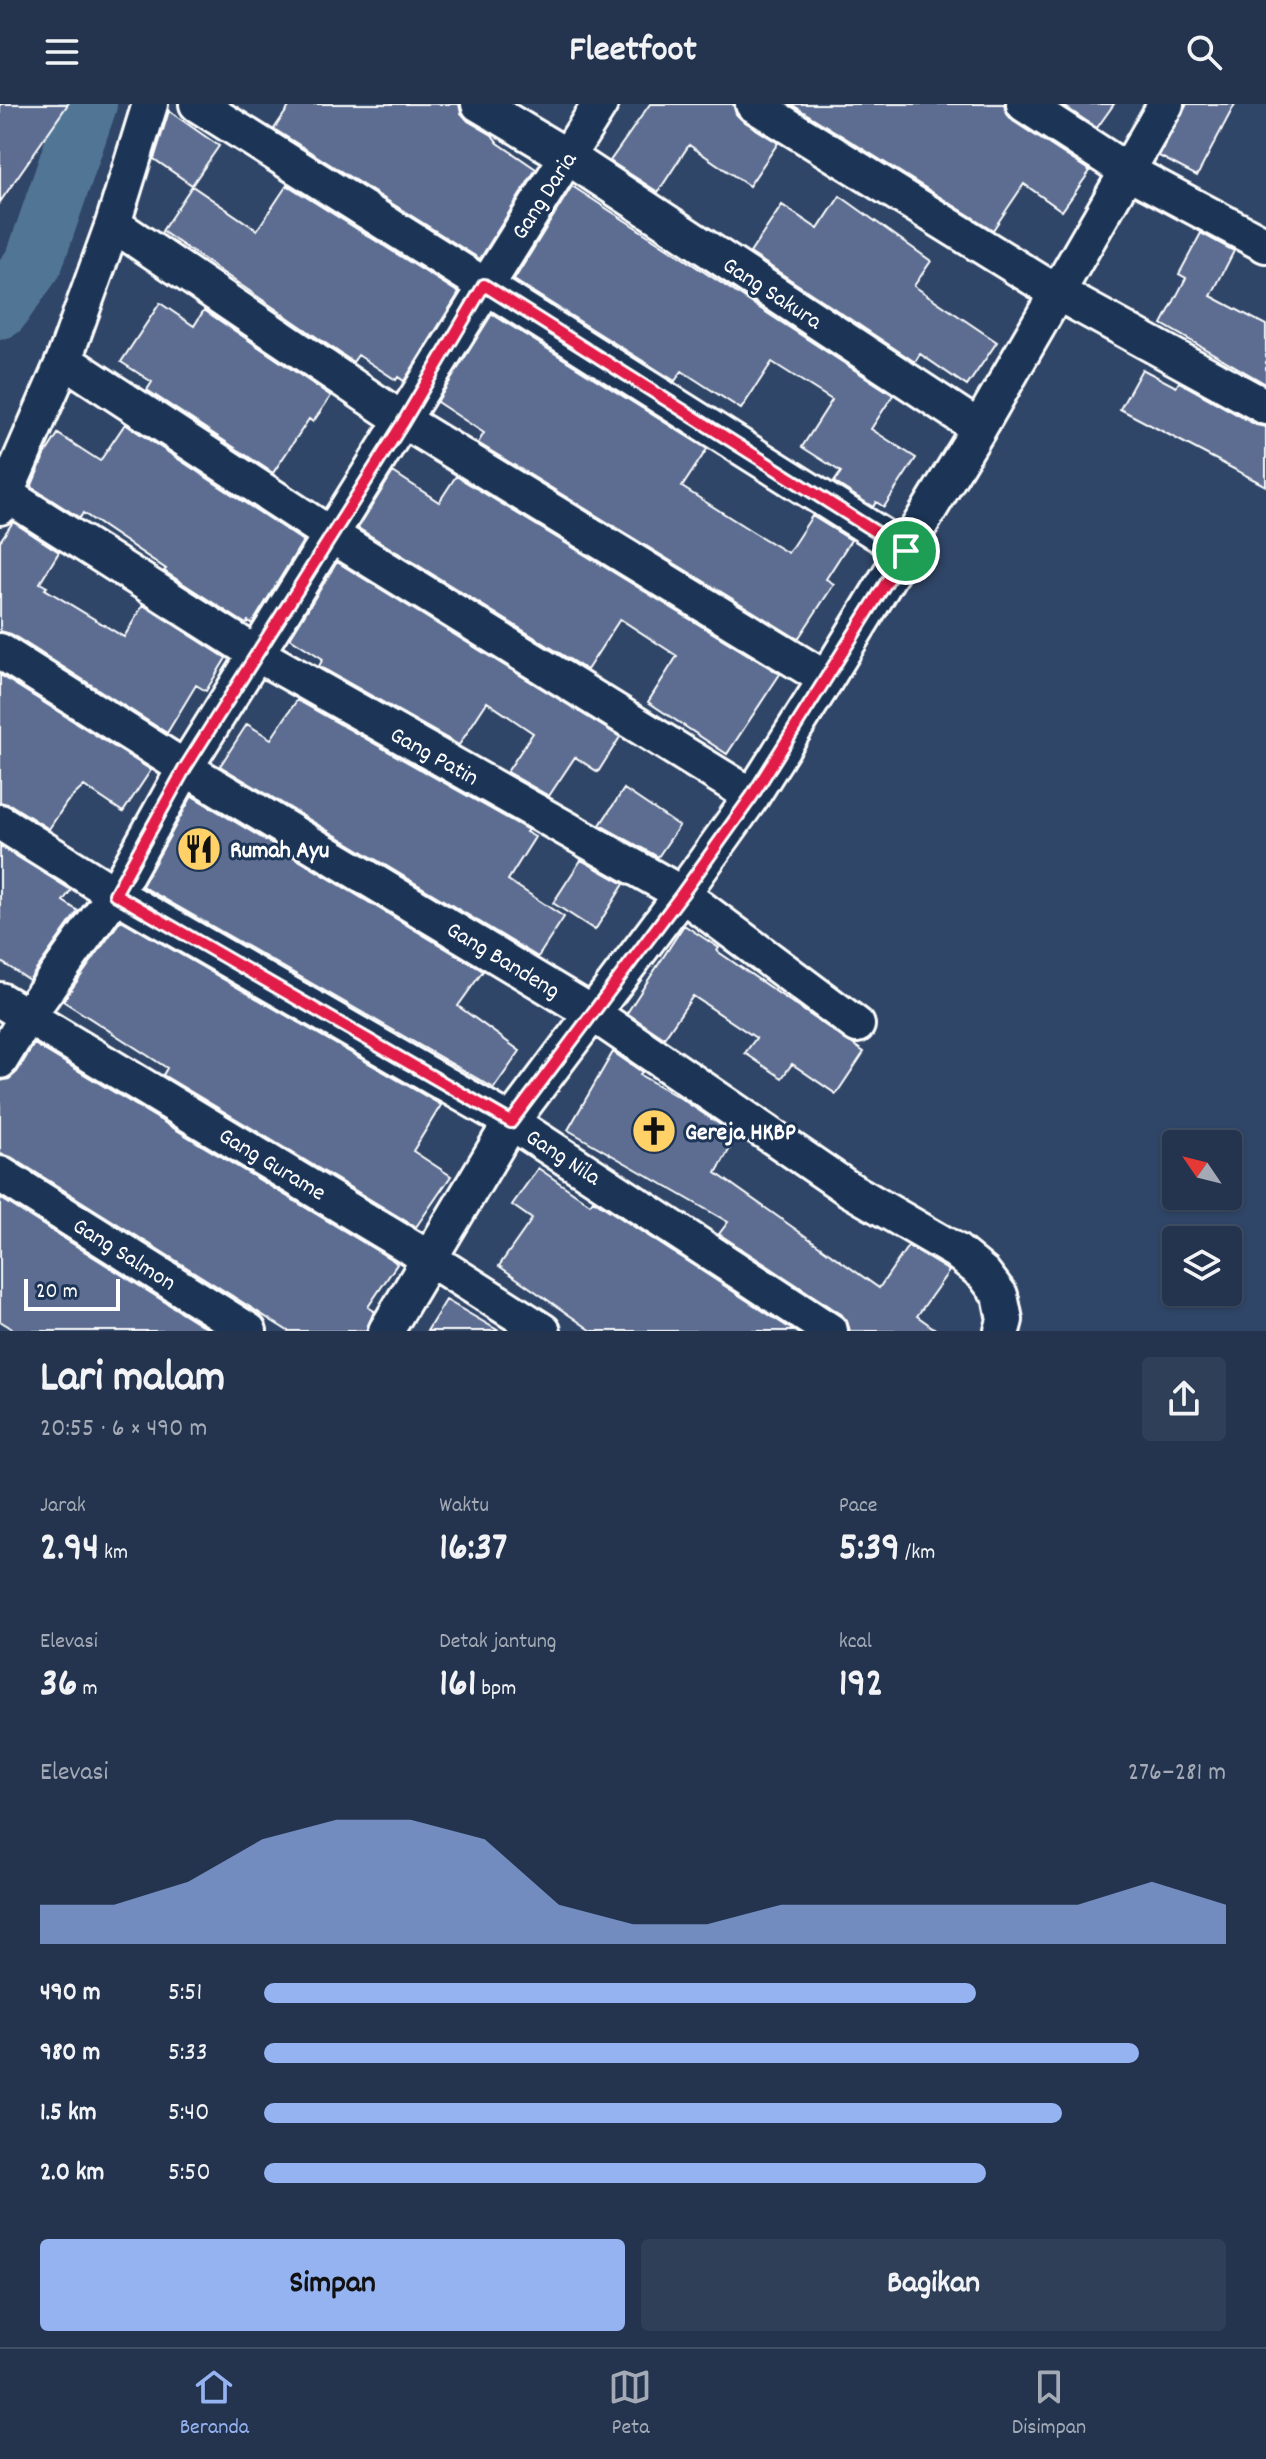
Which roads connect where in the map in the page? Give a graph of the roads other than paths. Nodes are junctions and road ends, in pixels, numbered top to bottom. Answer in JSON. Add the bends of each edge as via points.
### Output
{"nodes":[{"id":1,"x":150,"y":104,"type":"edge"},
{"id":2,"x":197,"y":104,"type":"edge"},
{"id":3,"x":479,"y":104,"type":"edge"},
{"id":4,"x":600,"y":104,"type":"edge"},
{"id":5,"x":753,"y":104,"type":"edge"},
{"id":6,"x":1024,"y":104,"type":"edge"},
{"id":7,"x":1166,"y":104,"type":"edge"},
{"id":8,"x":568,"y":157,"type":"junction"},
{"id":9,"x":1127,"y":171,"type":"junction"},
{"id":10,"x":113,"y":224,"type":"junction"},
{"id":11,"x":1266,"y":245,"type":"edge"},
{"id":12,"x":484,"y":285,"type":"junction"},
{"id":13,"x":1056,"y":292,"type":"junction"},
{"id":14,"x":64,"y":360,"type":"junction"},
{"id":15,"x":1266,"y":407,"type":"edge"},
{"id":16,"x":404,"y":421,"type":"junction"},
{"id":17,"x":979,"y":428,"type":"junction"},
{"id":18,"x":4,"y":501,"type":"edge"},
{"id":19,"x":331,"y":535,"type":"junction"},
{"id":20,"x":906,"y":551,"type":"junction"},
{"id":21,"x":0,"y":651,"type":"edge"},
{"id":22,"x":255,"y":653,"type":"junction"},
{"id":23,"x":826,"y":679,"type":"junction"},
{"id":24,"x":185,"y":768,"type":"junction"},
{"id":25,"x":752,"y":796,"type":"junction"},
{"id":26,"x":0,"y":822,"type":"edge"},
{"id":27,"x":115,"y":894,"type":"junction"},
{"id":28,"x":682,"y":894,"type":"junction"},
{"id":29,"x":14,"y":1007,"type":"edge"},
{"id":30,"x":592,"y":1013,"type":"junction"},
{"id":31,"x":857,"y":1025,"type":"dead end"},
{"id":32,"x":0,"y":1061,"type":"edge"},
{"id":33,"x":511,"y":1122,"type":"junction"},
{"id":34,"x":0,"y":1174,"type":"edge"},
{"id":35,"x":430,"y":1259,"type":"junction"},
{"id":36,"x":249,"y":1331,"type":"edge"},
{"id":37,"x":386,"y":1331,"type":"edge"},
{"id":38,"x":543,"y":1331,"type":"edge"},
{"id":39,"x":830,"y":1331,"type":"edge"},
{"id":40,"x":1002,"y":1331,"type":"edge"}],
"edges":[{"from":1,"to":10,"type":"street"},
{"from":2,"to":12,"type":"street"},
{"from":3,"to":8,"type":"street","name":"Gang Sakura"},
{"from":4,"to":8,"type":"street","name":"Gang Daria"},
{"from":5,"to":13,"type":"street"},
{"from":6,"to":9,"type":"street"},
{"from":7,"to":9,"type":"street"},
{"from":8,"to":12,"type":"street","name":"Gang Daria"},
{"from":8,"to":17,"type":"street","name":"Gang Sakura"},
{"from":9,"to":11,"type":"street"},
{"from":9,"to":13,"type":"street"},
{"from":10,"to":14,"type":"street"},
{"from":10,"to":16,"type":"street"},
{"from":12,"to":16,"type":"street","name":"Gang Daria"},
{"from":12,"to":20,"type":"street"},
{"from":13,"to":15,"type":"street"},
{"from":13,"to":17,"type":"street"},
{"from":14,"to":18,"type":"street"},
{"from":14,"to":19,"type":"street"},
{"from":16,"to":19,"type":"street","name":"Gang Daria"},
{"from":16,"to":23,"type":"street"},
{"from":17,"to":20,"type":"street"},
{"from":18,"to":22,"type":"street","name":"Gang Patin"},
{"from":19,"to":22,"type":"street","name":"Gang Daria"},
{"from":19,"to":25,"type":"street"},
{"from":20,"to":23,"type":"street"},
{"from":21,"to":24,"type":"street","name":"Gang Bandeng"},
{"from":22,"to":24,"type":"street","name":"Gang Daria"},
{"from":22,"to":28,"type":"street","name":"Gang Patin"},
{"from":23,"to":25,"type":"street"},
{"from":24,"to":27,"type":"street","name":"Gang Daria"},
{"from":24,"to":30,"type":"street","name":"Gang Bandeng"},
{"from":25,"to":28,"type":"street"},
{"from":26,"to":27,"type":"street","name":"Gang Nila"},
{"from":27,"to":29,"type":"street","name":"Gang Daria"},
{"from":27,"to":33,"type":"street","name":"Gang Nila"},
{"from":28,"to":30,"type":"street"},
{"from":28,"to":31,"type":"street","name":"Gang Patin"},
{"from":29,"to":32,"type":"street","name":"Gang Daria"},
{"from":29,"to":35,"type":"street","name":"Gang Gurame"},
{"from":30,"to":33,"type":"street"},
{"from":30,"to":40,"type":"street","name":"Gang Bandeng","via":[[849,1189],[956,1251],[1000,1295]]},
{"from":33,"to":35,"type":"street"},
{"from":33,"to":39,"type":"street","name":"Gang Nila"},
{"from":34,"to":36,"type":"street","name":"Gang Salmon"},
{"from":35,"to":37,"type":"street"},
{"from":35,"to":38,"type":"street","name":"Gang Gurame"}]}
